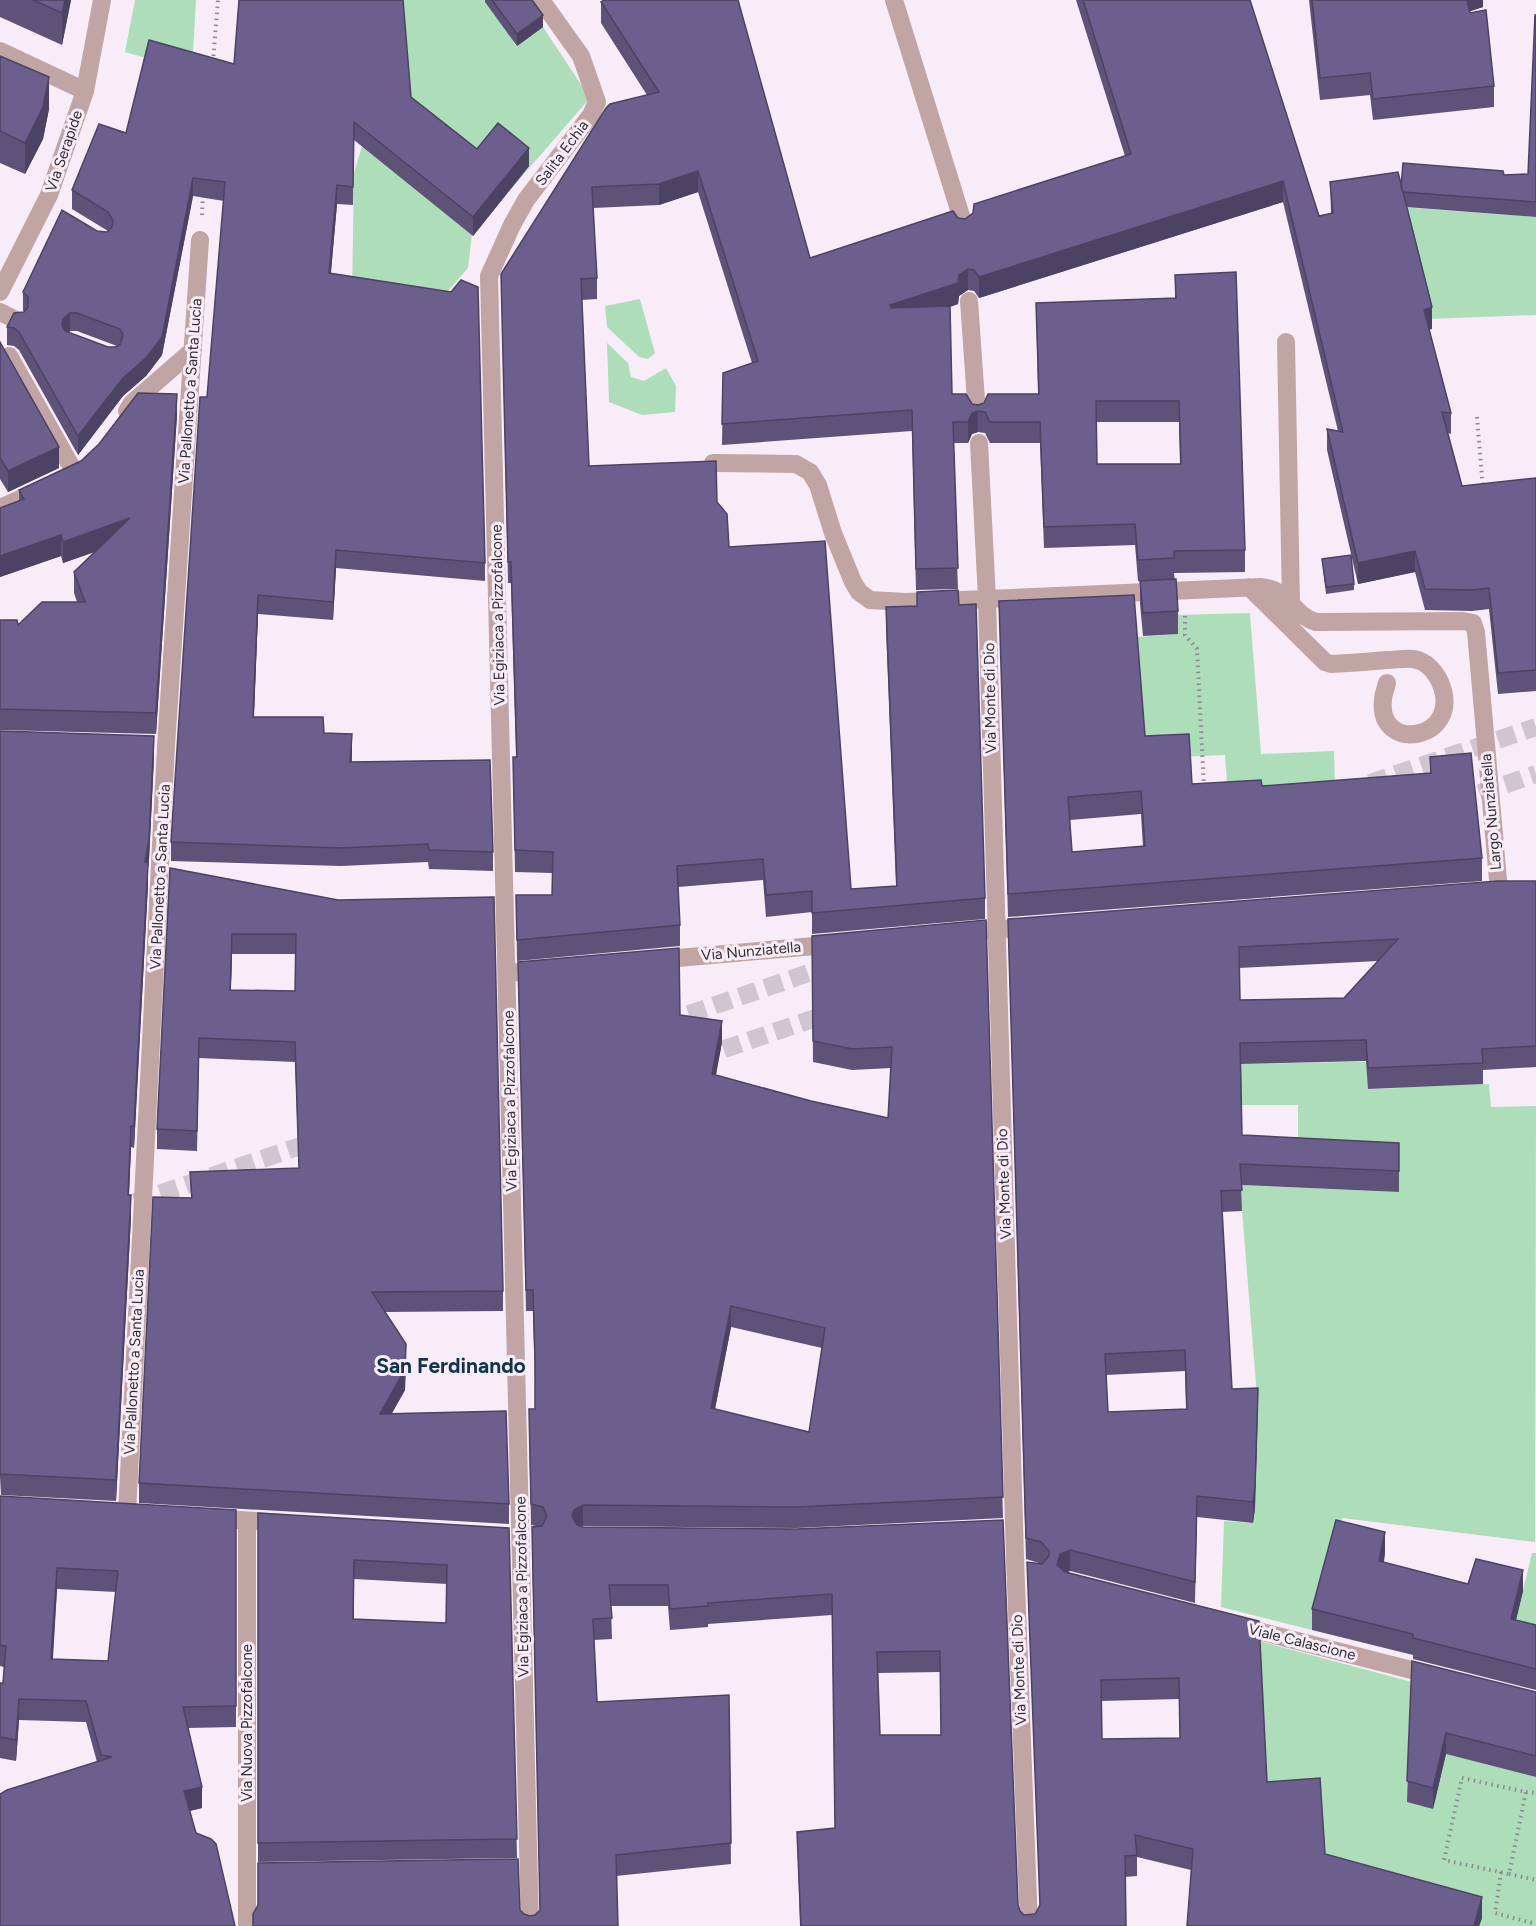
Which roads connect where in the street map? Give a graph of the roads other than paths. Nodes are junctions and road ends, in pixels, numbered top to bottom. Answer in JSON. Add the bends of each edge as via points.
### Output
{"nodes":[{"id":1,"x":102,"y":0,"type":"edge"},
{"id":2,"x":541,"y":0,"type":"edge"},
{"id":3,"x":894,"y":0,"type":"edge"},
{"id":4,"x":0,"y":51,"type":"edge"},
{"id":5,"x":85,"y":91,"type":"junction"},
{"id":6,"x":45,"y":205,"type":"junction"},
{"id":7,"x":61,"y":215,"type":"edge"},
{"id":8,"x":963,"y":229,"type":"edge"},
{"id":9,"x":200,"y":240,"type":"road end"},
{"id":10,"x":489,"y":276,"type":"joint"},
{"id":11,"x":0,"y":292,"type":"edge"},
{"id":12,"x":969,"y":301,"type":"edge"},
{"id":13,"x":0,"y":312,"type":"edge"},
{"id":14,"x":18,"y":321,"type":"edge"},
{"id":15,"x":1286,"y":342,"type":"dead end"},
{"id":16,"x":193,"y":350,"type":"junction"},
{"id":17,"x":9,"y":356,"type":"edge"},
{"id":18,"x":977,"y":415,"type":"dead end"},
{"id":19,"x":118,"y":422,"type":"edge"},
{"id":20,"x":979,"y":442,"type":"edge"},
{"id":21,"x":90,"y":458,"type":"edge"},
{"id":22,"x":713,"y":463,"type":"edge"},
{"id":23,"x":63,"y":479,"type":"junction"},
{"id":24,"x":0,"y":508,"type":"edge"},
{"id":25,"x":1250,"y":587,"type":"junction"},
{"id":26,"x":987,"y":599,"type":"junction"},
{"id":27,"x":1291,"y":603,"type":"junction"},
{"id":28,"x":1387,"y":682,"type":"dead end"},
{"id":29,"x":143,"y":745,"type":"edge"},
{"id":30,"x":166,"y":746,"type":"junction"},
{"id":31,"x":1463,"y":894,"type":"edge"},
{"id":32,"x":1048,"y":926,"type":"edge"},
{"id":33,"x":996,"y":930,"type":"junction"},
{"id":34,"x":940,"y":934,"type":"edge"},
{"id":35,"x":858,"y":942,"type":"edge"},
{"id":36,"x":634,"y":962,"type":"edge"},
{"id":37,"x":564,"y":968,"type":"edge"},
{"id":38,"x":507,"y":973,"type":"junction"},
{"id":39,"x":148,"y":1515,"type":"edge"},
{"id":40,"x":192,"y":1517,"type":"edge"},
{"id":41,"x":247,"y":1521,"type":"junction"},
{"id":42,"x":295,"y":1523,"type":"edge"},
{"id":43,"x":1014,"y":1529,"type":"junction"},
{"id":44,"x":992,"y":1530,"type":"edge"},
{"id":45,"x":497,"y":1535,"type":"edge"},
{"id":46,"x":528,"y":1537,"type":"junction"},
{"id":47,"x":1216,"y":1620,"type":"edge"},
{"id":48,"x":1456,"y":1682,"type":"edge"},
{"id":49,"x":507,"y":1869,"type":"edge"},
{"id":50,"x":529,"y":1869,"type":"junction"},
{"id":51,"x":247,"y":1926,"type":"edge"},
{"id":52,"x":530,"y":1926,"type":"edge"},
{"id":53,"x":1029,"y":1926,"type":"edge"}],
"edges":[{"from":1,"to":5,"type":"street","name":"Via Serapide"},
{"from":2,"to":10,"type":"street","name":"Salita Echia","via":[[581,56],[597,102],[526,200]]},
{"from":3,"to":8,"type":"street"},
{"from":4,"to":5,"type":"street"},
{"from":5,"to":6,"type":"street","name":"Via Serapide"},
{"from":6,"to":7,"type":"street"},
{"from":6,"to":11,"type":"street","name":"Via Serapide"},
{"from":9,"to":16,"type":"street","name":"Via Pallonetto a Santa Lucia"},
{"from":10,"to":38,"type":"street","name":"Via Egiziaca a Pizzofalcone"},
{"from":12,"to":18,"type":"street"},
{"from":13,"to":14,"type":"street"},
{"from":15,"to":27,"type":"street"},
{"from":16,"to":19,"type":"street","via":[[132,404]]},
{"from":16,"to":30,"type":"street","name":"Via Pallonetto a Santa Lucia"},
{"from":17,"to":23,"type":"street"},
{"from":20,"to":26,"type":"street","name":"Via Monte di Dio"},
{"from":21,"to":23,"type":"street"},
{"from":22,"to":26,"type":"street","via":[[796,464],[810,472],[859,592],[870,600]]},
{"from":23,"to":24,"type":"street"},
{"from":25,"to":26,"type":"street"},
{"from":25,"to":27,"type":"street","via":[[1270,588]]},
{"from":25,"to":28,"type":"street","via":[[1325,662],[1413,659],[1433,669],[1443,690],[1443,710],[1434,727],[1411,735],[1396,732],[1386,721],[1383,700]]},
{"from":26,"to":33,"type":"street","name":"Via Monte di Dio"},
{"from":27,"to":31,"type":"street","name":"Largo Nunziatella","via":[[1310,621],[1324,623],[1473,623],[1499,891]]},
{"from":29,"to":30,"type":"street"},
{"from":30,"to":39,"type":"street","name":"Via Pallonetto a Santa Lucia","via":[[121,1513]]},
{"from":32,"to":33,"type":"street"},
{"from":33,"to":34,"type":"street"},
{"from":33,"to":43,"type":"street","name":"Via Monte di Dio"},
{"from":35,"to":36,"type":"street","name":"Via Nunziatella"},
{"from":37,"to":38,"type":"street"},
{"from":38,"to":46,"type":"street","name":"Via Egiziaca a Pizzofalcone"},
{"from":40,"to":41,"type":"street"},
{"from":41,"to":42,"type":"street"},
{"from":41,"to":51,"type":"street","name":"Via Nuova Pizzofalcone","via":[[253,1873]]},
{"from":43,"to":44,"type":"street"},
{"from":43,"to":53,"type":"street","name":"Via Monte di Dio","via":[[1023,1570]]},
{"from":45,"to":46,"type":"street"},
{"from":46,"to":50,"type":"street","name":"Via Egiziaca a Pizzofalcone"},
{"from":47,"to":48,"type":"street","name":"Viale Calascione"},
{"from":49,"to":50,"type":"street"},
{"from":50,"to":52,"type":"street","name":"Via Egiziaca a Pizzofalcone"}]}
